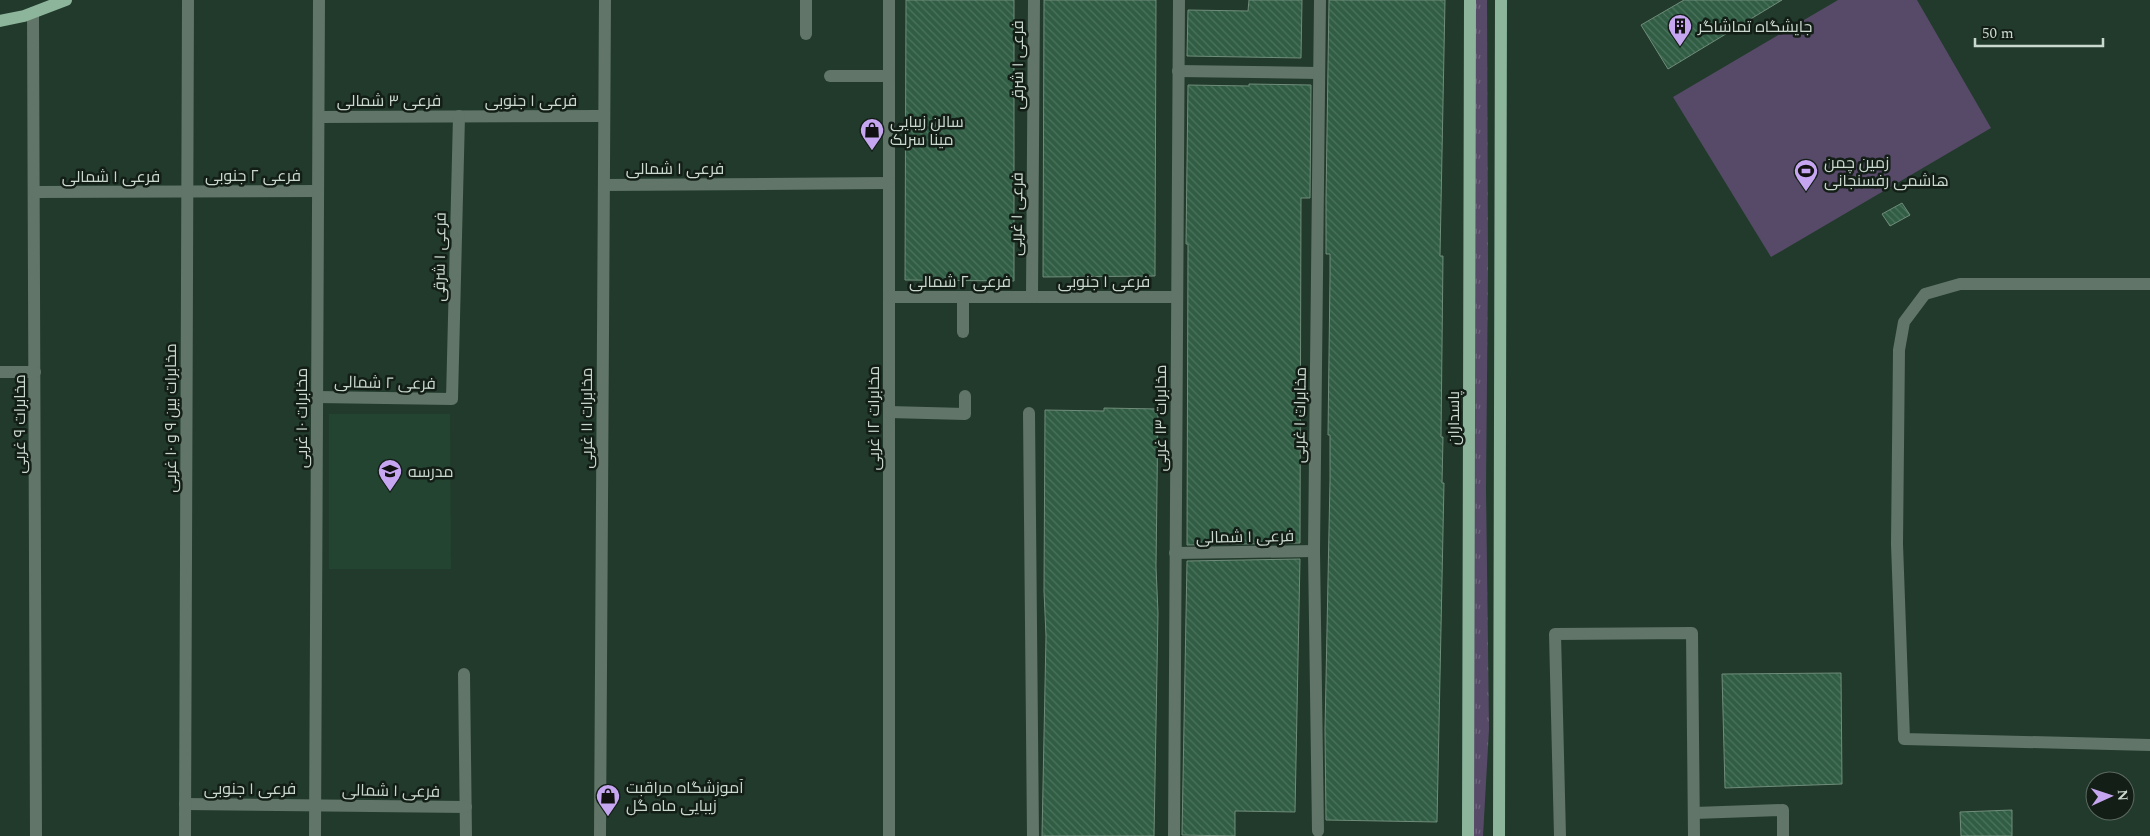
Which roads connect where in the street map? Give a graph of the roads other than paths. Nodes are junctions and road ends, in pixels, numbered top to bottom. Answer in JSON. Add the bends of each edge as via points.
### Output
{"nodes":[{"id":1,"x":66,"y":0,"type":"edge"},
{"id":2,"x":188,"y":0,"type":"edge"},
{"id":3,"x":319,"y":0,"type":"edge"},
{"id":4,"x":605,"y":0,"type":"edge"},
{"id":5,"x":806,"y":0,"type":"edge"},
{"id":6,"x":889,"y":0,"type":"edge"},
{"id":7,"x":1034,"y":0,"type":"edge"},
{"id":8,"x":1179,"y":0,"type":"edge"},
{"id":9,"x":1320,"y":0,"type":"edge"},
{"id":10,"x":1470,"y":0,"type":"edge"},
{"id":11,"x":1501,"y":0,"type":"edge"},
{"id":12,"x":33,"y":13,"type":"junction"},
{"id":13,"x":0,"y":21,"type":"edge"},
{"id":14,"x":806,"y":34,"type":"dead end"},
{"id":15,"x":1178,"y":71,"type":"junction"},
{"id":16,"x":1319,"y":73,"type":"junction"},
{"id":17,"x":830,"y":76,"type":"dead end"},
{"id":18,"x":889,"y":76,"type":"junction"},
{"id":19,"x":459,"y":116,"type":"junction"},
{"id":20,"x":604,"y":116,"type":"junction"},
{"id":21,"x":319,"y":117,"type":"junction"},
{"id":22,"x":1033,"y":131,"type":"joint"},
{"id":23,"x":889,"y":183,"type":"junction"},
{"id":24,"x":604,"y":185,"type":"junction"},
{"id":25,"x":318,"y":191,"type":"junction"},
{"id":26,"x":34,"y":192,"type":"junction"},
{"id":27,"x":187,"y":192,"type":"junction"},
{"id":28,"x":2150,"y":284,"type":"edge"},
{"id":29,"x":889,"y":297,"type":"junction"},
{"id":30,"x":963,"y":297,"type":"junction"},
{"id":31,"x":1032,"y":297,"type":"junction"},
{"id":32,"x":1177,"y":297,"type":"junction"},
{"id":33,"x":963,"y":332,"type":"dead end"},
{"id":34,"x":0,"y":372,"type":"edge"},
{"id":35,"x":35,"y":372,"type":"junction"},
{"id":36,"x":965,"y":396,"type":"dead end"},
{"id":37,"x":317,"y":397,"type":"junction"},
{"id":38,"x":452,"y":399,"type":"joint"},
{"id":39,"x":889,"y":412,"type":"junction"},
{"id":40,"x":1029,"y":413,"type":"dead end"},
{"id":41,"x":1314,"y":551,"type":"junction"},
{"id":42,"x":1175,"y":553,"type":"junction"},
{"id":43,"x":464,"y":674,"type":"dead end"},
{"id":44,"x":2150,"y":745,"type":"edge"},
{"id":45,"x":185,"y":804,"type":"junction"},
{"id":46,"x":315,"y":805,"type":"junction"},
{"id":47,"x":466,"y":807,"type":"junction"},
{"id":48,"x":1694,"y":813,"type":"junction"},
{"id":49,"x":1318,"y":831,"type":"dead end"},
{"id":50,"x":36,"y":836,"type":"edge"},
{"id":51,"x":185,"y":836,"type":"edge"},
{"id":52,"x":315,"y":836,"type":"edge"},
{"id":53,"x":466,"y":836,"type":"edge"},
{"id":54,"x":600,"y":836,"type":"edge"},
{"id":55,"x":889,"y":836,"type":"edge"},
{"id":56,"x":1033,"y":836,"type":"edge"},
{"id":57,"x":1174,"y":836,"type":"edge"},
{"id":58,"x":1468,"y":836,"type":"edge"},
{"id":59,"x":1499,"y":836,"type":"edge"},
{"id":60,"x":1560,"y":836,"type":"edge"},
{"id":61,"x":1694,"y":836,"type":"edge"},
{"id":62,"x":1783,"y":836,"type":"edge"}],
"edges":[{"from":1,"to":12,"type":"main road"},
{"from":2,"to":27,"type":"street","name":"مخابرات بین ۹ و ۱۰ غربی"},
{"from":3,"to":21,"type":"street","name":"مخابرات ۱۰ غربی"},
{"from":4,"to":20,"type":"street","name":"مخابرات ۱۱ غربی"},
{"from":5,"to":14,"type":"street"},
{"from":6,"to":18,"type":"street","name":"مخابرات ۱۲ غربی"},
{"from":7,"to":22,"type":"street","name":"فرعی ۱ شرقی"},
{"from":8,"to":15,"type":"street","name":"مخابرات ۱۳ غربی"},
{"from":9,"to":16,"type":"street","name":"مخابرات ۱ غربی"},
{"from":10,"to":58,"type":"main road","name":"پاسداران"},
{"from":11,"to":59,"type":"main road"},
{"from":12,"to":13,"type":"main road"},
{"from":12,"to":26,"type":"street","name":"مخابرات ۹ غربی"},
{"from":15,"to":16,"type":"street"},
{"from":15,"to":32,"type":"street","name":"مخابرات ۱۳ غربی"},
{"from":16,"to":41,"type":"street","name":"مخابرات ۱ غربی"},
{"from":17,"to":18,"type":"street"},
{"from":18,"to":23,"type":"street","name":"مخابرات ۱۲ غربی"},
{"from":19,"to":20,"type":"street","name":"فرعی ۱ جنوبی"},
{"from":19,"to":21,"type":"street","name":"فرعی ۳ شمالی"},
{"from":19,"to":38,"type":"street","name":"فرعی ۱ شرقی"},
{"from":20,"to":24,"type":"street","name":"مخابرات ۱۱ غربی"},
{"from":21,"to":25,"type":"street","name":"مخابرات ۱۰ غربی"},
{"from":22,"to":31,"type":"street","name":"فرعی ۱ غربی"},
{"from":23,"to":24,"type":"street","name":"فرعی ۱ شمالی"},
{"from":23,"to":29,"type":"street","name":"مخابرات ۱۲ غربی"},
{"from":24,"to":54,"type":"street","name":"مخابرات ۱۱ غربی"},
{"from":25,"to":27,"type":"street","name":"فرعی ۲ جنوبی"},
{"from":25,"to":37,"type":"street","name":"مخابرات ۱۰ غربی"},
{"from":26,"to":27,"type":"street","name":"فرعی ۱ شمالی"},
{"from":26,"to":35,"type":"street","name":"مخابرات ۹ غربی"},
{"from":27,"to":45,"type":"street","name":"مخابرات بین ۹ و ۱۰ غربی"},
{"from":28,"to":44,"type":"street","via":[[1960,284],[1925,294],[1904,322],[1899,350],[1897,544],[1904,739]]},
{"from":29,"to":30,"type":"street","name":"فرعی ۲ شمالی"},
{"from":29,"to":39,"type":"street","name":"مخابرات ۱۲ غربی"},
{"from":30,"to":31,"type":"street","name":"فرعی ۲ شمالی"},
{"from":30,"to":33,"type":"street"},
{"from":31,"to":32,"type":"street","name":"فرعی ۱ جنوبی"},
{"from":32,"to":42,"type":"street","name":"مخابرات ۱۳ غربی"},
{"from":34,"to":35,"type":"street"},
{"from":35,"to":50,"type":"street","name":"مخابرات ۹ غربی"},
{"from":36,"to":39,"type":"street","via":[[965,414]]},
{"from":37,"to":38,"type":"street","name":"فرعی ۲ شمالی"},
{"from":37,"to":46,"type":"street","name":"مخابرات ۱۰ غربی"},
{"from":39,"to":55,"type":"street","name":"مخابرات ۱۲ غربی"},
{"from":40,"to":56,"type":"street"},
{"from":41,"to":42,"type":"street","name":"فرعی ۱ شمالی"},
{"from":41,"to":49,"type":"street","name":"مخابرات ۱ غربی"},
{"from":42,"to":57,"type":"street","name":"مخابرات ۱۳ غربی"},
{"from":43,"to":47,"type":"street"},
{"from":45,"to":46,"type":"street","name":"فرعی ۱ جنوبی"},
{"from":45,"to":51,"type":"street","name":"مخابرات بین ۹ و ۱۰ غربی"},
{"from":46,"to":47,"type":"street","name":"فرعی ۱ شمالی"},
{"from":46,"to":52,"type":"street","name":"مخابرات ۱۰ غربی"},
{"from":47,"to":53,"type":"street"},
{"from":48,"to":60,"type":"street","via":[[1692,633],[1555,634]]},
{"from":48,"to":61,"type":"street"},
{"from":48,"to":62,"type":"street","via":[[1783,810]]}]}
